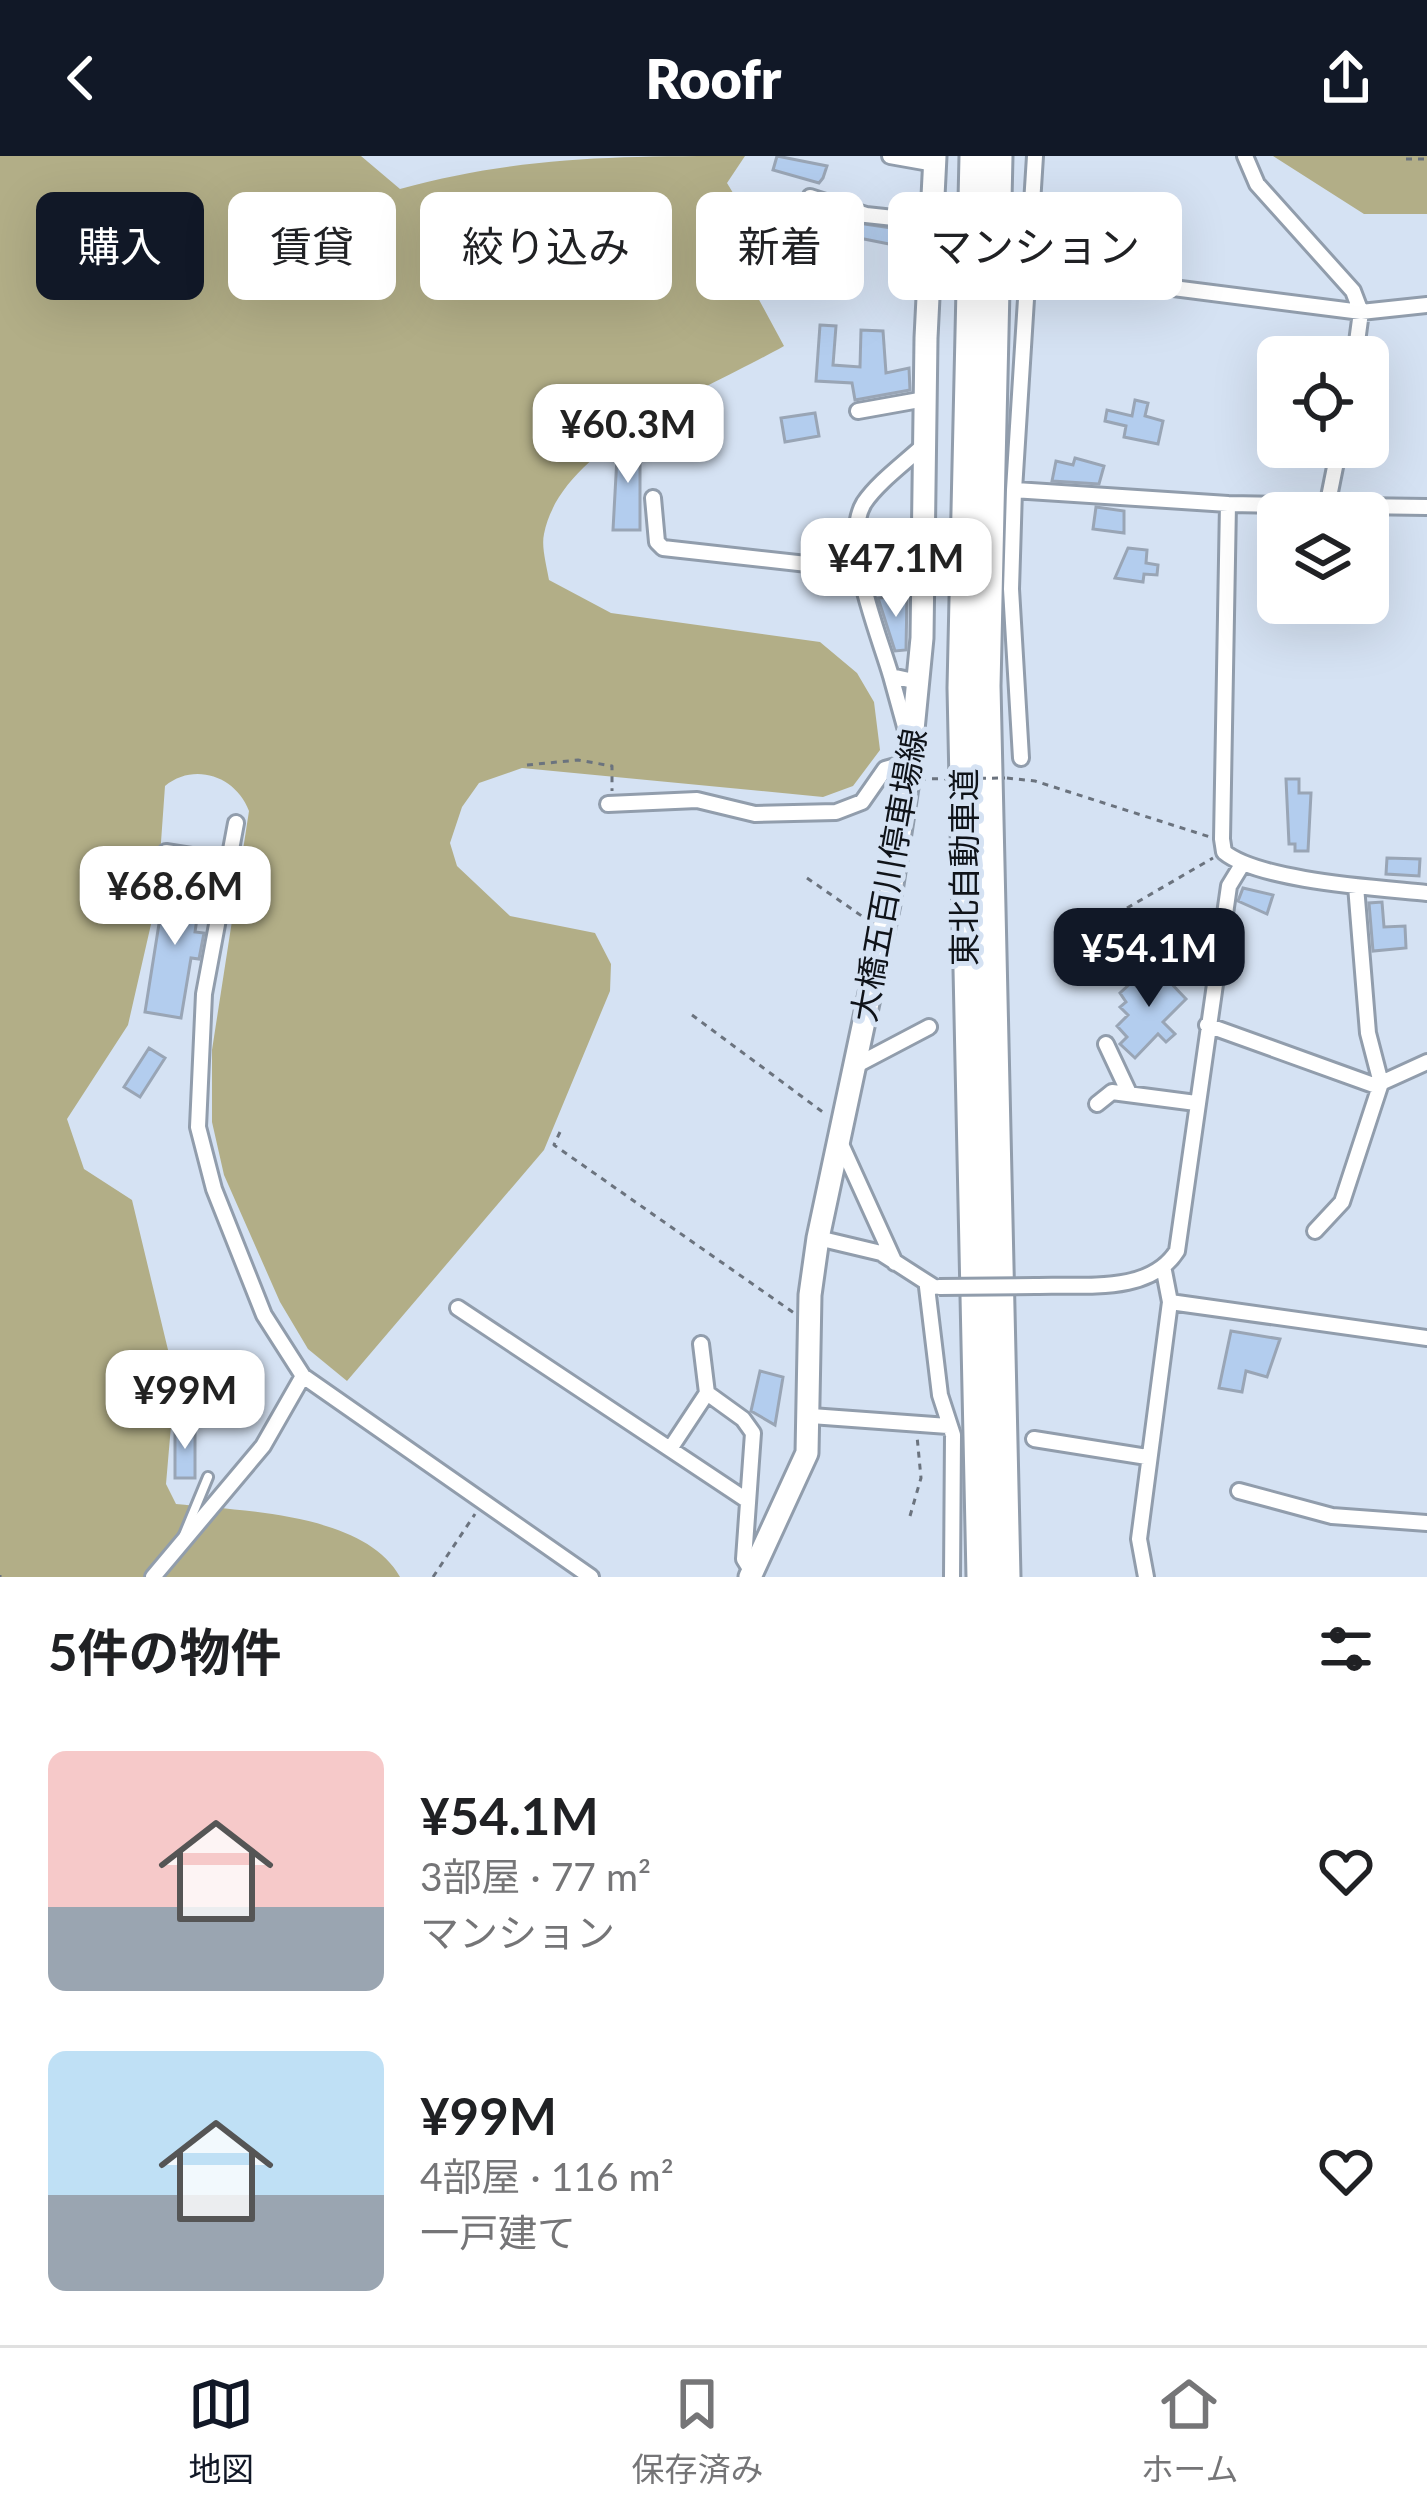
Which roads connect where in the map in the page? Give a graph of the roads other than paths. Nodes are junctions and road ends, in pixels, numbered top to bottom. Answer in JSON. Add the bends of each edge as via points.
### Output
{"nodes":[{"id":1,"x":890,"y":156,"type":"edge"},
{"id":2,"x":974,"y":156,"type":"edge"},
{"id":3,"x":998,"y":156,"type":"edge"},
{"id":4,"x":1035,"y":156,"type":"edge"},
{"id":5,"x":1245,"y":156,"type":"edge"},
{"id":6,"x":935,"y":160,"type":"edge"},
{"id":7,"x":933,"y":192,"type":"edge"},
{"id":8,"x":1031,"y":192,"type":"edge"},
{"id":9,"x":1182,"y":289,"type":"edge"},
{"id":10,"x":935,"y":300,"type":"edge"},
{"id":11,"x":1022,"y":300,"type":"edge"},
{"id":12,"x":1426,"y":306,"type":"edge"},
{"id":13,"x":1361,"y":312,"type":"junction"},
{"id":14,"x":1358,"y":336,"type":"edge"},
{"id":15,"x":925,"y":399,"type":"junction"},
{"id":16,"x":858,"y":411,"type":"dead end"},
{"id":17,"x":925,"y":444,"type":"junction"},
{"id":18,"x":1015,"y":490,"type":"junction"},
{"id":19,"x":653,"y":498,"type":"dead end"},
{"id":20,"x":1228,"y":504,"type":"junction"},
{"id":21,"x":1257,"y":505,"type":"edge"},
{"id":22,"x":1389,"y":507,"type":"edge"},
{"id":23,"x":1427,"y":507,"type":"edge"},
{"id":24,"x":860,"y":570,"type":"junction"},
{"id":25,"x":891,"y":676,"type":"junction"},
{"id":26,"x":918,"y":682,"type":"junction"},
{"id":27,"x":1022,"y":758,"type":"dead end"},
{"id":28,"x":914,"y":764,"type":"junction"},
{"id":29,"x":608,"y":804,"type":"road end"},
{"id":30,"x":236,"y":823,"type":"dead end"},
{"id":31,"x":166,"y":852,"type":"dead end"},
{"id":32,"x":229,"y":862,"type":"junction"},
{"id":33,"x":1243,"y":863,"type":"junction"},
{"id":34,"x":1356,"y":886,"type":"junction"},
{"id":35,"x":1427,"y":893,"type":"edge"},
{"id":36,"x":1207,"y":1025,"type":"junction"},
{"id":37,"x":929,"y":1027,"type":"dead end"},
{"id":38,"x":1106,"y":1044,"type":"dead end"},
{"id":39,"x":1427,"y":1062,"type":"edge"},
{"id":40,"x":853,"y":1067,"type":"junction"},
{"id":41,"x":1380,"y":1085,"type":"junction"},
{"id":42,"x":1129,"y":1094,"type":"junction"},
{"id":43,"x":1196,"y":1103,"type":"junction"},
{"id":44,"x":1097,"y":1104,"type":"dead end"},
{"id":45,"x":839,"y":1130,"type":"junction"},
{"id":46,"x":1316,"y":1231,"type":"dead end"},
{"id":47,"x":818,"y":1238,"type":"junction"},
{"id":48,"x":895,"y":1263,"type":"junction"},
{"id":49,"x":1164,"y":1271,"type":"junction"},
{"id":50,"x":933,"y":1287,"type":"junction"},
{"id":51,"x":1171,"y":1302,"type":"junction"},
{"id":52,"x":458,"y":1308,"type":"dead end"},
{"id":53,"x":1427,"y":1338,"type":"edge"},
{"id":54,"x":701,"y":1344,"type":"dead end"},
{"id":55,"x":303,"y":1376,"type":"junction"},
{"id":56,"x":707,"y":1394,"type":"junction"},
{"id":57,"x":811,"y":1416,"type":"junction"},
{"id":58,"x":949,"y":1426,"type":"junction"},
{"id":59,"x":1034,"y":1439,"type":"dead end"},
{"id":60,"x":670,"y":1449,"type":"junction"},
{"id":61,"x":1148,"y":1457,"type":"junction"},
{"id":62,"x":208,"y":1477,"type":"dead end"},
{"id":63,"x":1239,"y":1491,"type":"dead end"},
{"id":64,"x":748,"y":1501,"type":"junction"},
{"id":65,"x":1427,"y":1523,"type":"edge"},
{"id":66,"x":183,"y":1540,"type":"junction"},
{"id":67,"x":751,"y":1575,"type":"edge"},
{"id":68,"x":153,"y":1577,"type":"edge"},
{"id":69,"x":591,"y":1577,"type":"edge"},
{"id":70,"x":952,"y":1577,"type":"edge"},
{"id":71,"x":981,"y":1577,"type":"edge"},
{"id":72,"x":1006,"y":1577,"type":"edge"},
{"id":73,"x":1146,"y":1577,"type":"edge"}],
"edges":[{"from":1,"to":6,"type":"street"},
{"from":2,"to":71,"type":"highway","name":"東北自動車道","via":[[962,688]]},
{"from":3,"to":72,"type":"highway","name":"東北自動車道","via":[[986,686]]},
{"from":4,"to":8,"type":"street"},
{"from":5,"to":13,"type":"street","via":[[1257,184],[1352,291]]},
{"from":6,"to":7,"type":"main road","name":"大橋五百川停車場線"},
{"from":9,"to":13,"type":"street"},
{"from":10,"to":15,"type":"main road","name":"大橋五百川停車場線"},
{"from":11,"to":18,"type":"street"},
{"from":12,"to":13,"type":"street"},
{"from":13,"to":14,"type":"street"},
{"from":15,"to":16,"type":"street"},
{"from":15,"to":17,"type":"main road","name":"大橋五百川停車場線"},
{"from":17,"to":24,"type":"street","via":[[863,504]]},
{"from":17,"to":26,"type":"main road","name":"大橋五百川停車場線"},
{"from":18,"to":20,"type":"street"},
{"from":18,"to":27,"type":"street","via":[[1011,589]]},
{"from":19,"to":24,"type":"street","via":[[663,548]]},
{"from":20,"to":21,"type":"street"},
{"from":20,"to":33,"type":"street","via":[[1223,845]]},
{"from":22,"to":23,"type":"street"},
{"from":24,"to":25,"type":"street"},
{"from":25,"to":26,"type":"street"},
{"from":25,"to":28,"type":"street"},
{"from":26,"to":28,"type":"main road","name":"大橋五百川停車場線"},
{"from":28,"to":29,"type":"street","via":[[885,769],[862,802],[836,812],[755,814],[697,800]]},
{"from":28,"to":40,"type":"main road","name":"大橋五百川停車場線"},
{"from":30,"to":32,"type":"street"},
{"from":31,"to":32,"type":"street"},
{"from":32,"to":55,"type":"street","via":[[205,994],[198,1127],[264,1315]]},
{"from":33,"to":34,"type":"street"},
{"from":33,"to":36,"type":"street","via":[[1229,886]]},
{"from":34,"to":35,"type":"street"},
{"from":34,"to":41,"type":"street"},
{"from":36,"to":41,"type":"street"},
{"from":36,"to":43,"type":"street"},
{"from":37,"to":40,"type":"street"},
{"from":38,"to":42,"type":"street"},
{"from":39,"to":41,"type":"street"},
{"from":40,"to":45,"type":"main road","name":"大橋五百川停車場線"},
{"from":41,"to":46,"type":"street","via":[[1342,1202]]},
{"from":42,"to":43,"type":"street"},
{"from":42,"to":44,"type":"street","via":[[1112,1092]]},
{"from":43,"to":49,"type":"street","via":[[1177,1251]]},
{"from":45,"to":47,"type":"main road","name":"大橋五百川停車場線"},
{"from":45,"to":48,"type":"street"},
{"from":47,"to":48,"type":"street","via":[[881,1252]]},
{"from":47,"to":57,"type":"main road","name":"大橋五百川停車場線"},
{"from":48,"to":50,"type":"street"},
{"from":49,"to":50,"type":"street","bridge":true,"via":[[1133,1282]]},
{"from":49,"to":51,"type":"street"},
{"from":50,"to":58,"type":"street"},
{"from":51,"to":53,"type":"street"},
{"from":51,"to":61,"type":"street"},
{"from":52,"to":60,"type":"street"},
{"from":54,"to":56,"type":"street"},
{"from":55,"to":66,"type":"street","via":[[263,1446]]},
{"from":55,"to":69,"type":"street"},
{"from":56,"to":60,"type":"street"},
{"from":56,"to":64,"type":"street","via":[[753,1433]]},
{"from":57,"to":58,"type":"street"},
{"from":57,"to":67,"type":"main road","name":"大橋五百川停車場線","via":[[807,1453]]},
{"from":58,"to":70,"type":"street"},
{"from":59,"to":61,"type":"street"},
{"from":60,"to":64,"type":"street"},
{"from":61,"to":73,"type":"street","via":[[1139,1539]]},
{"from":62,"to":66,"type":"lane"},
{"from":63,"to":65,"type":"street","via":[[1332,1516]]},
{"from":64,"to":67,"type":"street","via":[[744,1559]]},
{"from":66,"to":68,"type":"street"}]}
